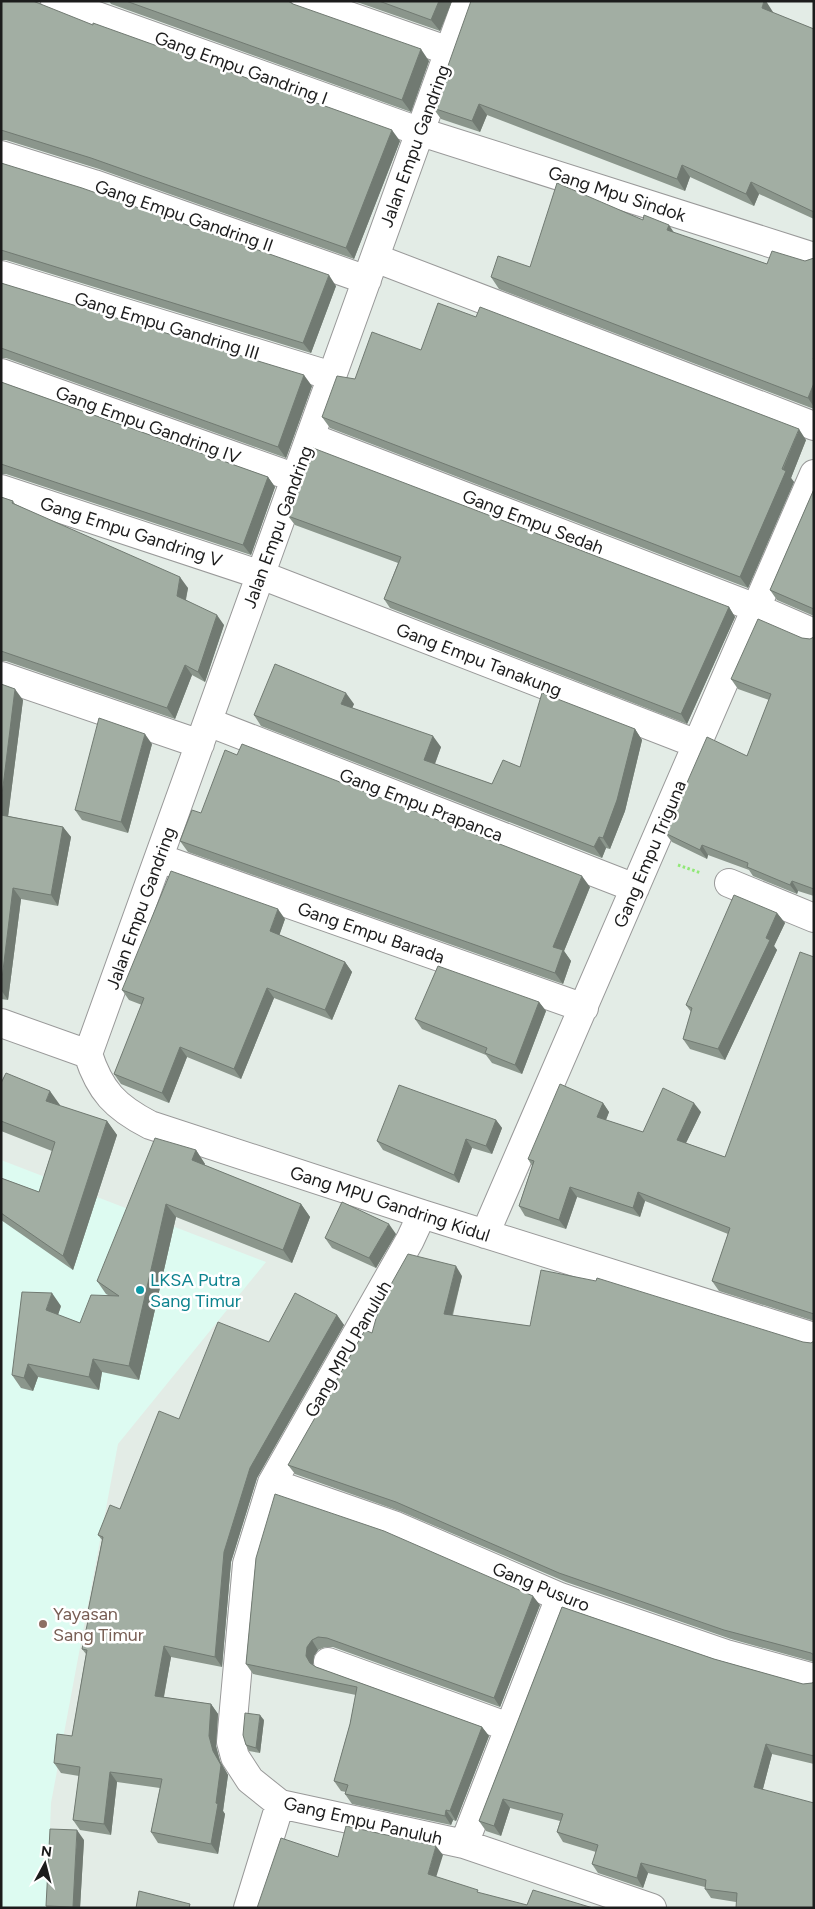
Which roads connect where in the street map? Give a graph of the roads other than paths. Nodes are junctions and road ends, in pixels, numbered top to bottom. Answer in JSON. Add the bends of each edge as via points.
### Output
{"nodes":[{"id":1,"x":306,"y":1,"type":"edge"},
{"id":2,"x":467,"y":1,"type":"edge"},
{"id":3,"x":60,"y":2,"type":"edge"},
{"id":4,"x":449,"y":50,"type":"junction"},
{"id":5,"x":420,"y":132,"type":"junction"},
{"id":6,"x":1,"y":154,"type":"edge"},
{"id":7,"x":814,"y":257,"type":"edge"},
{"id":8,"x":371,"y":269,"type":"junction"},
{"id":9,"x":1,"y":275,"type":"edge"},
{"id":10,"x":1,"y":372,"type":"edge"},
{"id":11,"x":332,"y":376,"type":"junction"},
{"id":12,"x":814,"y":426,"type":"edge"},
{"id":13,"x":310,"y":437,"type":"junction"},
{"id":14,"x":814,"y":474,"type":"edge"},
{"id":15,"x":296,"y":478,"type":"junction"},
{"id":16,"x":1,"y":489,"type":"edge"},
{"id":17,"x":261,"y":575,"type":"junction"},
{"id":18,"x":756,"y":608,"type":"junction"},
{"id":19,"x":814,"y":632,"type":"edge"},
{"id":20,"x":1,"y":676,"type":"edge"},
{"id":21,"x":204,"y":733,"type":"junction"},
{"id":22,"x":697,"y":744,"type":"junction"},
{"id":23,"x":159,"y":858,"type":"junction"},
{"id":24,"x":729,"y":883,"type":"road end"},
{"id":25,"x":635,"y":888,"type":"junction"},
{"id":26,"x":814,"y":918,"type":"edge"},
{"id":27,"x":584,"y":1008,"type":"junction"},
{"id":28,"x":1,"y":1023,"type":"edge"},
{"id":29,"x":88,"y":1054,"type":"junction"},
{"id":30,"x":422,"y":1214,"type":"junction"},
{"id":31,"x":485,"y":1234,"type":"junction"},
{"id":32,"x":814,"y":1337,"type":"edge"},
{"id":33,"x":272,"y":1483,"type":"junction"},
{"id":34,"x":560,"y":1597,"type":"junction"},
{"id":35,"x":328,"y":1662,"type":"dead end"},
{"id":36,"x":814,"y":1678,"type":"edge"},
{"id":37,"x":509,"y":1726,"type":"junction"},
{"id":38,"x":280,"y":1804,"type":"junction"},
{"id":39,"x":464,"y":1844,"type":"junction"},
{"id":40,"x":248,"y":1908,"type":"edge"},
{"id":41,"x":652,"y":1908,"type":"edge"}],
"edges":[{"from":1,"to":4,"type":"street"},
{"from":2,"to":4,"type":"street","name":"Jalan Empu Gandring"},
{"from":3,"to":5,"type":"street","name":"Gang Empu Gandring I"},
{"from":4,"to":5,"type":"street","name":"Jalan Empu Gandring"},
{"from":5,"to":7,"type":"street","name":"Gang Mpu Sindok"},
{"from":5,"to":8,"type":"street","name":"Jalan Empu Gandring"},
{"from":6,"to":8,"type":"street","name":"Gang Empu Gandring II"},
{"from":8,"to":11,"type":"street","name":"Jalan Empu Gandring"},
{"from":8,"to":12,"type":"street","name":"Gang Empu Gandring II"},
{"from":9,"to":11,"type":"street","name":"Gang Empu Gandring III"},
{"from":10,"to":15,"type":"street","name":"Gang Empu Gandring IV"},
{"from":11,"to":13,"type":"street","name":"Jalan Empu Gandring"},
{"from":13,"to":15,"type":"street","name":"Jalan Empu Gandring"},
{"from":13,"to":18,"type":"street","name":"Gang Empu Sedah"},
{"from":14,"to":18,"type":"street","name":"Gang Empu Triguna"},
{"from":15,"to":17,"type":"street","name":"Jalan Empu Gandring"},
{"from":16,"to":17,"type":"street","name":"Gang Empu Gandring V"},
{"from":17,"to":21,"type":"street","name":"Jalan Empu Gandring"},
{"from":17,"to":22,"type":"street","name":"Gang Empu Tanakung"},
{"from":18,"to":19,"type":"street","name":"Gang Empu Sedah"},
{"from":18,"to":22,"type":"street","name":"Gang Empu Triguna"},
{"from":20,"to":21,"type":"street","name":"Gang Empu Prapanca"},
{"from":21,"to":23,"type":"street","name":"Jalan Empu Gandring"},
{"from":21,"to":25,"type":"street","name":"Gang Empu Prapanca"},
{"from":22,"to":25,"type":"street","name":"Gang Empu Triguna"},
{"from":23,"to":27,"type":"street","name":"Gang Empu Barada"},
{"from":23,"to":29,"type":"street","name":"Jalan Empu Gandring"},
{"from":24,"to":26,"type":"street"},
{"from":25,"to":27,"type":"street","name":"Gang Empu Triguna"},
{"from":27,"to":31,"type":"street","name":"Gang Empu Triguna"},
{"from":28,"to":29,"type":"street"},
{"from":29,"to":30,"type":"street","name":"Gang MPU Gandring Kidul","via":[[106,1094],[134,1118]]},
{"from":30,"to":31,"type":"street","name":"Gang MPU Gandring Kidul"},
{"from":30,"to":33,"type":"street","name":"Gang MPU Panuluh"},
{"from":31,"to":32,"type":"street","name":"Gang MPU Gandring Kidul"},
{"from":33,"to":34,"type":"street","name":"Gang Pusuro","via":[[396,1526]]},
{"from":33,"to":38,"type":"street","name":"Gang Empu Panuluh","via":[[247,1564],[232,1742],[235,1757],[250,1780]]},
{"from":34,"to":36,"type":"street","name":"Gang Pusuro","via":[[726,1654]]},
{"from":34,"to":37,"type":"street","name":"Gang Empu Panuluh"},
{"from":35,"to":37,"type":"street"},
{"from":37,"to":39,"type":"street","name":"Gang Empu Panuluh"},
{"from":38,"to":39,"type":"street","name":"Gang Empu Panuluh"},
{"from":38,"to":40,"type":"street"},
{"from":39,"to":41,"type":"street"}]}
